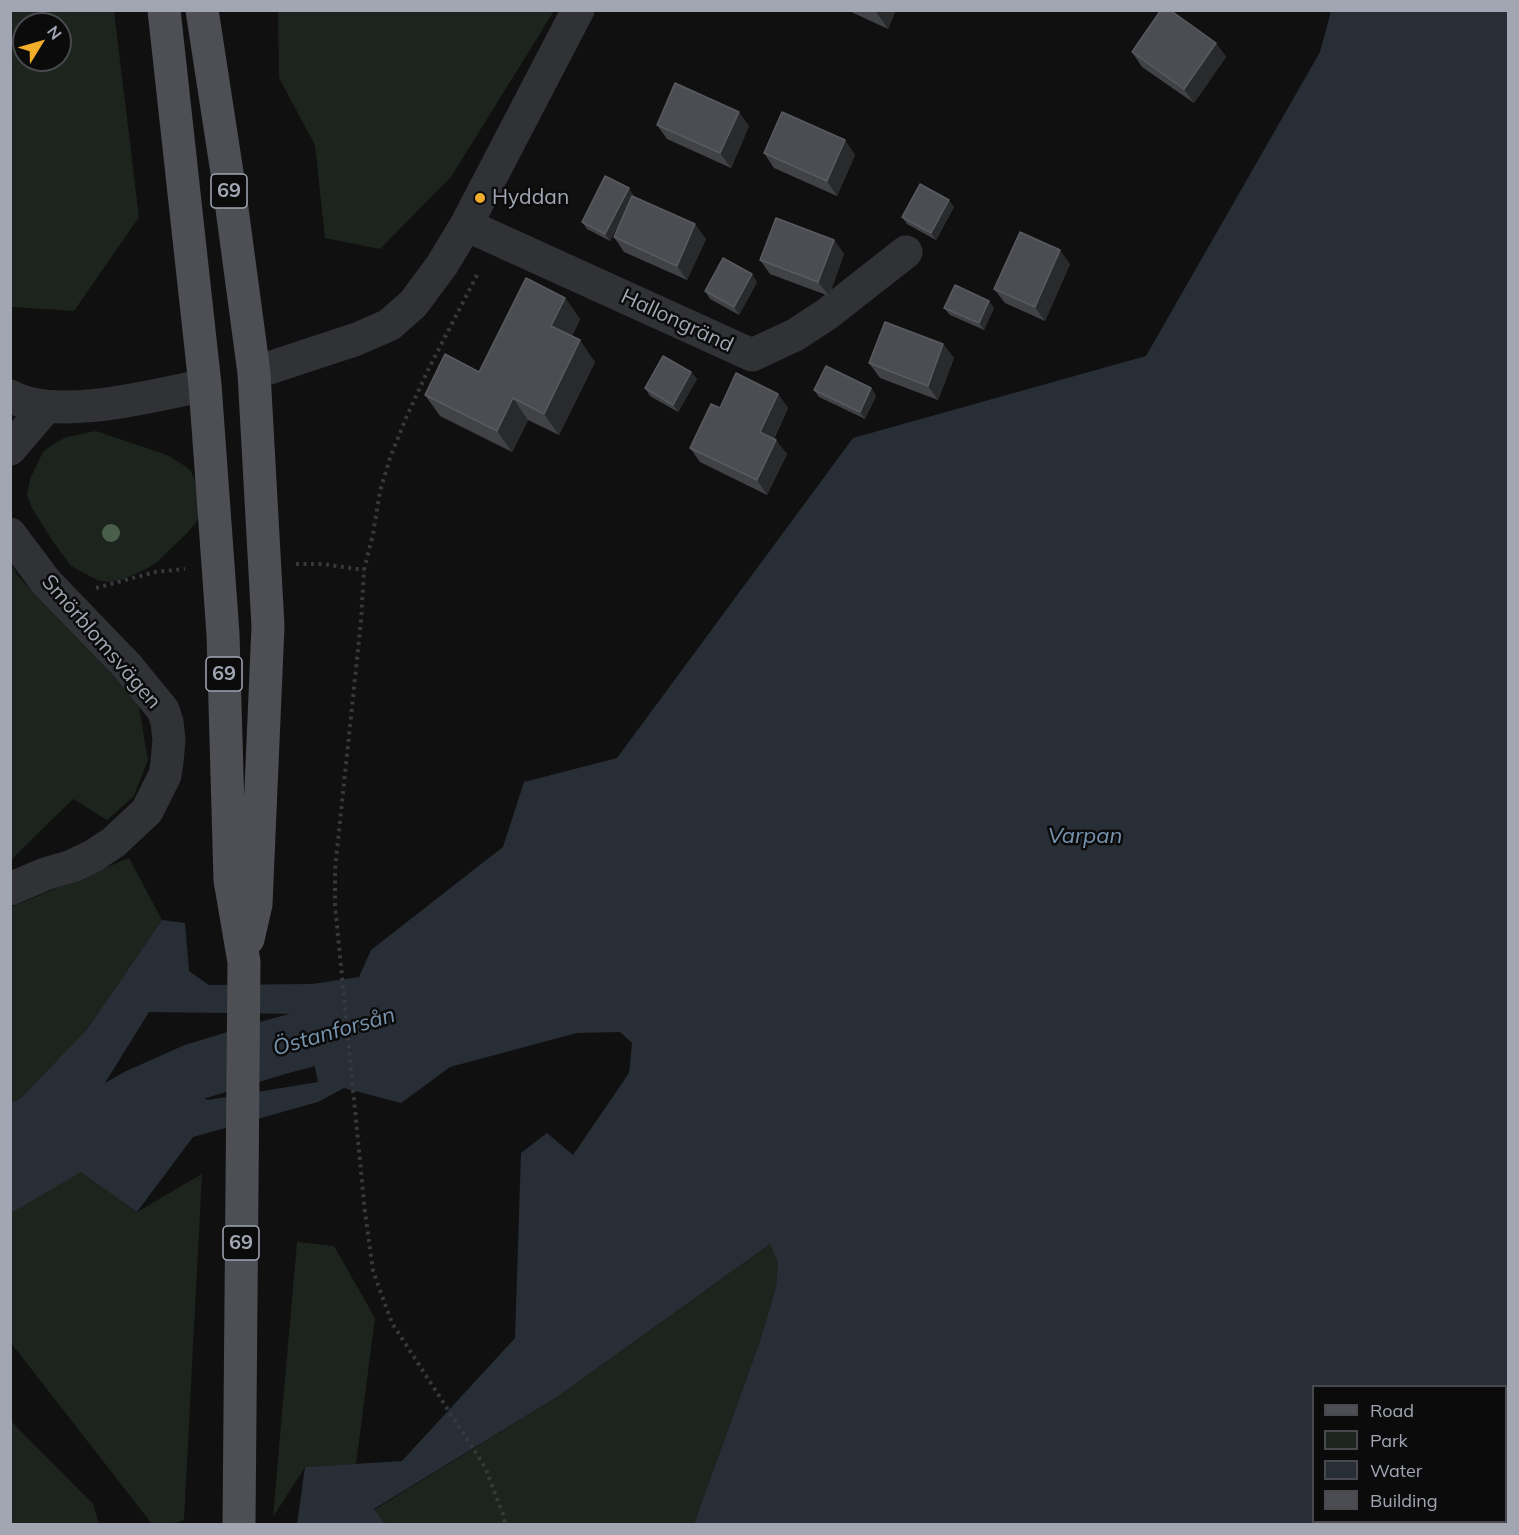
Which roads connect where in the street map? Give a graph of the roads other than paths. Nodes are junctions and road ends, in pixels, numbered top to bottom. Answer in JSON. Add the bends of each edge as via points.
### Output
{"nodes":[{"id":1,"x":164,"y":10,"type":"edge"},
{"id":2,"x":202,"y":10,"type":"edge"},
{"id":3,"x":578,"y":10,"type":"edge"},
{"id":4,"x":466,"y":225,"type":"junction"},
{"id":5,"x":906,"y":252,"type":"dead end"},
{"id":6,"x":254,"y":373,"type":"junction"},
{"id":7,"x":205,"y":385,"type":"junction"},
{"id":8,"x":10,"y":396,"type":"edge"},
{"id":9,"x":46,"y":407,"type":"junction"},
{"id":10,"x":10,"y":449,"type":"edge"},
{"id":11,"x":10,"y":534,"type":"edge"},
{"id":12,"x":10,"y":889,"type":"edge"},
{"id":13,"x":244,"y":962,"type":"junction"},
{"id":14,"x":239,"y":1524,"type":"edge"}],
"edges":[{"from":1,"to":7,"type":"main road","number":"69"},
{"from":2,"to":6,"type":"main road","number":"69"},
{"from":3,"to":4,"type":"street"},
{"from":4,"to":5,"type":"street","name":"Hallongränd","via":[[752,355],[819,319]]},
{"from":4,"to":6,"type":"street","via":[[413,304],[389,324],[357,339]]},
{"from":6,"to":7,"type":"main road"},
{"from":6,"to":13,"type":"main road","number":"69","via":[[268,626],[256,904]]},
{"from":7,"to":9,"type":"street","via":[[112,403]]},
{"from":7,"to":13,"type":"main road","number":"69","via":[[223,634],[230,880]]},
{"from":8,"to":9,"type":"street"},
{"from":9,"to":10,"type":"street"},
{"from":11,"to":12,"type":"street","name":"Smörblomsvägen","via":[[46,582],[127,666],[163,710],[169,740],[165,774],[147,811],[114,842],[72,866]]},
{"from":13,"to":14,"type":"main road","number":"69"}]}
